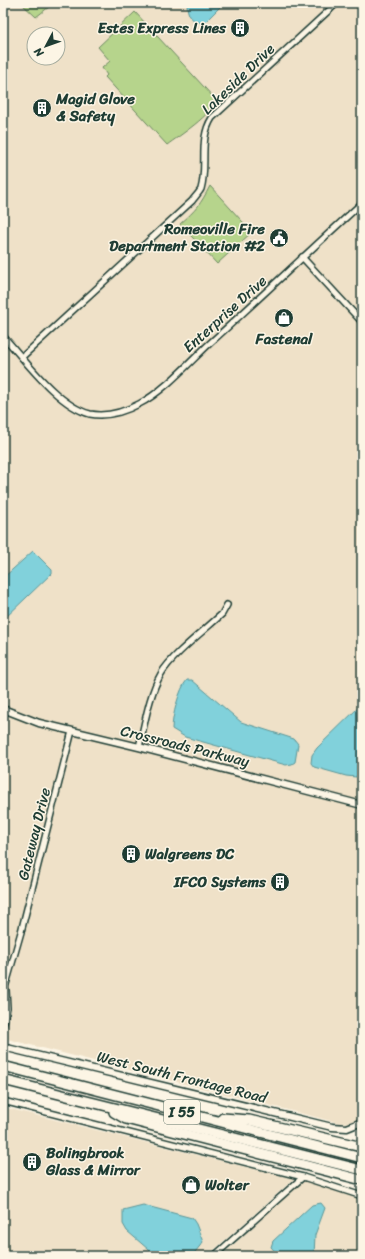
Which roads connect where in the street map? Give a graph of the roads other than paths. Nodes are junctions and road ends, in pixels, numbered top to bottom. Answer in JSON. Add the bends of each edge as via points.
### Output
{"nodes":[{"id":1,"x":337,"y":3,"type":"edge"},
{"id":2,"x":362,"y":203,"type":"edge"},
{"id":3,"x":302,"y":258,"type":"junction"},
{"id":4,"x":362,"y":322,"type":"edge"},
{"id":5,"x":3,"y":336,"type":"edge"},
{"id":6,"x":22,"y":357,"type":"junction"},
{"id":7,"x":227,"y":606,"type":"dead end"},
{"id":8,"x":3,"y":709,"type":"edge"},
{"id":9,"x":72,"y":731,"type":"junction"},
{"id":10,"x":139,"y":747,"type":"junction"},
{"id":11,"x":362,"y":805,"type":"edge"},
{"id":12,"x":6,"y":989,"type":"junction"},
{"id":13,"x":3,"y":995,"type":"edge"},
{"id":14,"x":3,"y":1027,"type":"edge"},
{"id":15,"x":3,"y":1046,"type":"edge"},
{"id":16,"x":3,"y":1066,"type":"edge"},
{"id":17,"x":3,"y":1080,"type":"edge"},
{"id":18,"x":3,"y":1101,"type":"edge"},
{"id":19,"x":102,"y":1105,"type":"junction"},
{"id":20,"x":202,"y":1117,"type":"junction"},
{"id":21,"x":362,"y":1122,"type":"edge"},
{"id":22,"x":362,"y":1147,"type":"edge"},
{"id":23,"x":362,"y":1158,"type":"edge"},
{"id":24,"x":362,"y":1170,"type":"edge"},
{"id":25,"x":303,"y":1177,"type":"junction"},
{"id":26,"x":362,"y":1180,"type":"edge"},
{"id":27,"x":362,"y":1196,"type":"edge"},
{"id":28,"x":214,"y":1256,"type":"edge"}],
"edges":[{"from":1,"to":6,"type":"street","name":"Lakeside Drive","via":[[212,118],[204,136],[200,190],[192,202]]},
{"from":2,"to":3,"type":"street","name":"Enterprise Drive"},
{"from":3,"to":4,"type":"street"},
{"from":3,"to":6,"type":"street","name":"Enterprise Drive","via":[[180,372],[146,400],[122,412],[107,415],[90,414],[72,406]]},
{"from":5,"to":6,"type":"street"},
{"from":7,"to":10,"type":"street","via":[[162,673],[154,689]]},
{"from":8,"to":9,"type":"street","name":"Crossroads Parkway","via":[[39,723]]},
{"from":9,"to":10,"type":"street","name":"Crossroads Parkway"},
{"from":9,"to":12,"type":"street","name":"Gateway Drive"},
{"from":10,"to":11,"type":"street","name":"Crossroads Parkway"},
{"from":12,"to":13,"type":"street","name":"Gateway Drive"},
{"from":12,"to":14,"type":"street","name":"Gateway Drive","via":[[7,1008]]},
{"from":15,"to":21,"type":"street","name":"West South Frontage Road","via":[[332,1127],[347,1128]]},
{"from":16,"to":20,"type":"highway","number":"I 55"},
{"from":17,"to":19,"type":"highway","number":"I 55"},
{"from":18,"to":25,"type":"street"},
{"from":19,"to":24,"type":"highway","number":"I 55"},
{"from":19,"to":26,"type":"highway","via":[[126,1119]]},
{"from":20,"to":22,"type":"highway","via":[[249,1120]]},
{"from":20,"to":23,"type":"highway","number":"I 55"},
{"from":25,"to":27,"type":"street"},
{"from":25,"to":28,"type":"street"}]}
